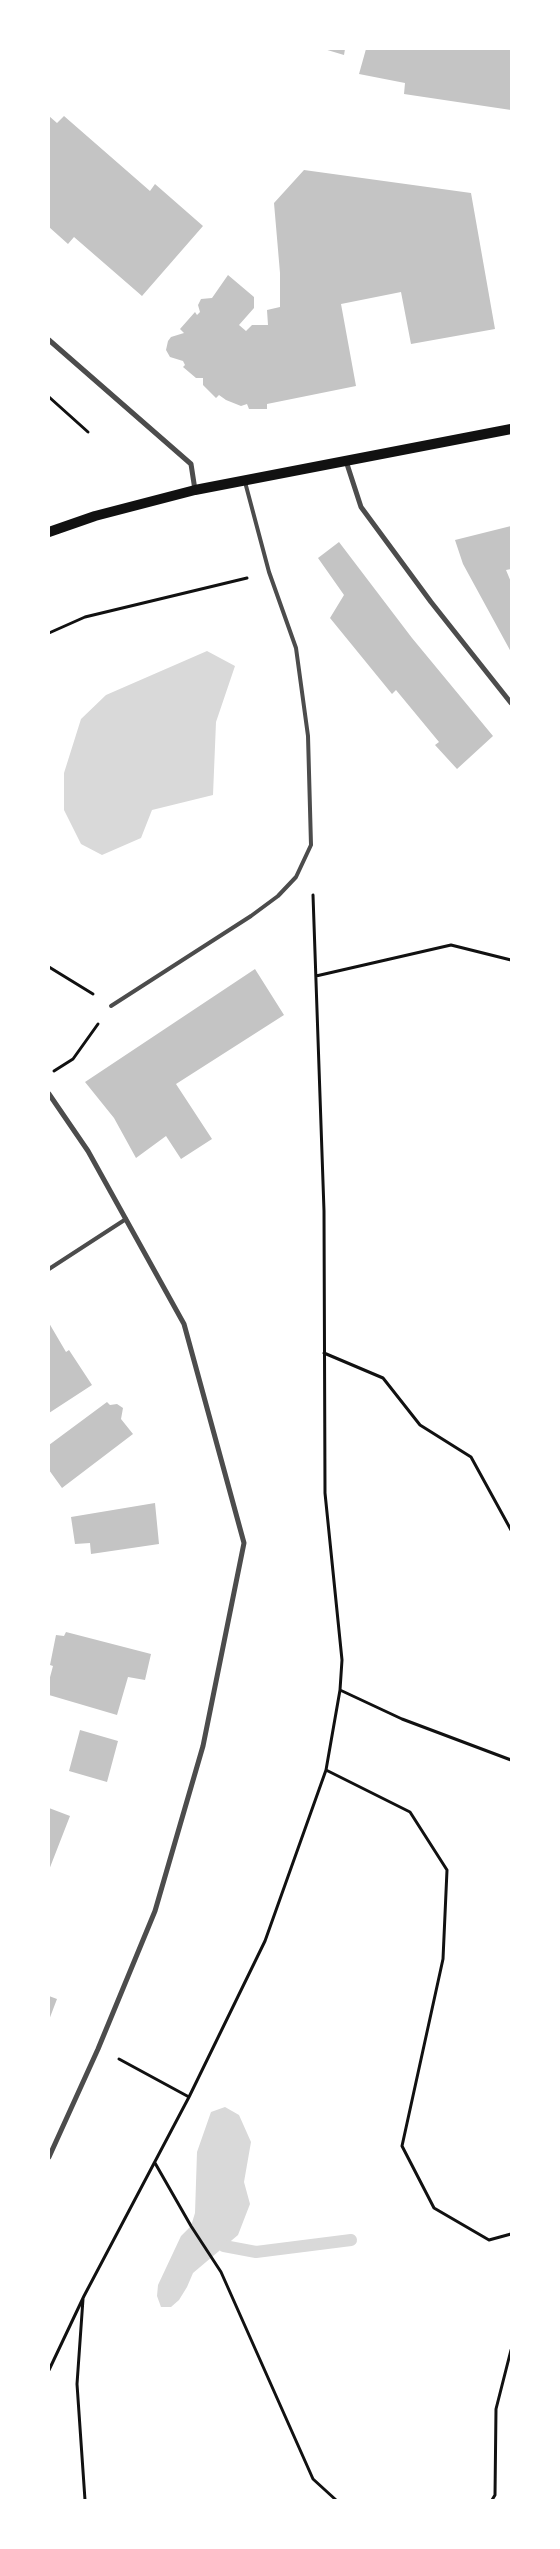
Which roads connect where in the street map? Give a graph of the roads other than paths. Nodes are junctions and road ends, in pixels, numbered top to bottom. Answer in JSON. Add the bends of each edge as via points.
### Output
{"nodes":[{"id":1,"x":49,"y":340,"type":"edge"},
{"id":2,"x":511,"y":429,"type":"edge"},
{"id":3,"x":345,"y":461,"type":"junction"},
{"id":4,"x":245,"y":482,"type":"junction"},
{"id":5,"x":195,"y":490,"type":"junction"},
{"id":6,"x":49,"y":532,"type":"edge"},
{"id":7,"x":511,"y":703,"type":"edge"},
{"id":8,"x":111,"y":1006,"type":"road end"},
{"id":9,"x":49,"y":1094,"type":"edge"},
{"id":10,"x":126,"y":1219,"type":"junction"},
{"id":11,"x":49,"y":1269,"type":"edge"},
{"id":12,"x":49,"y":2157,"type":"edge"}],
"edges":[{"from":1,"to":5,"type":"street","via":[[190,464]]},
{"from":2,"to":3,"type":"main road"},
{"from":3,"to":4,"type":"main road"},
{"from":3,"to":7,"type":"street","via":[[361,507],[430,602]]},
{"from":4,"to":5,"type":"main road"},
{"from":4,"to":8,"type":"lane","via":[[269,572],[296,648],[308,736],[311,845],[296,877],[278,896]]},
{"from":5,"to":6,"type":"main road","via":[[95,516]]},
{"from":9,"to":10,"type":"street","via":[[88,1151]]},
{"from":10,"to":11,"type":"lane"},
{"from":10,"to":12,"type":"street","via":[[184,1324],[244,1544],[203,1746],[155,1911]]}]}
